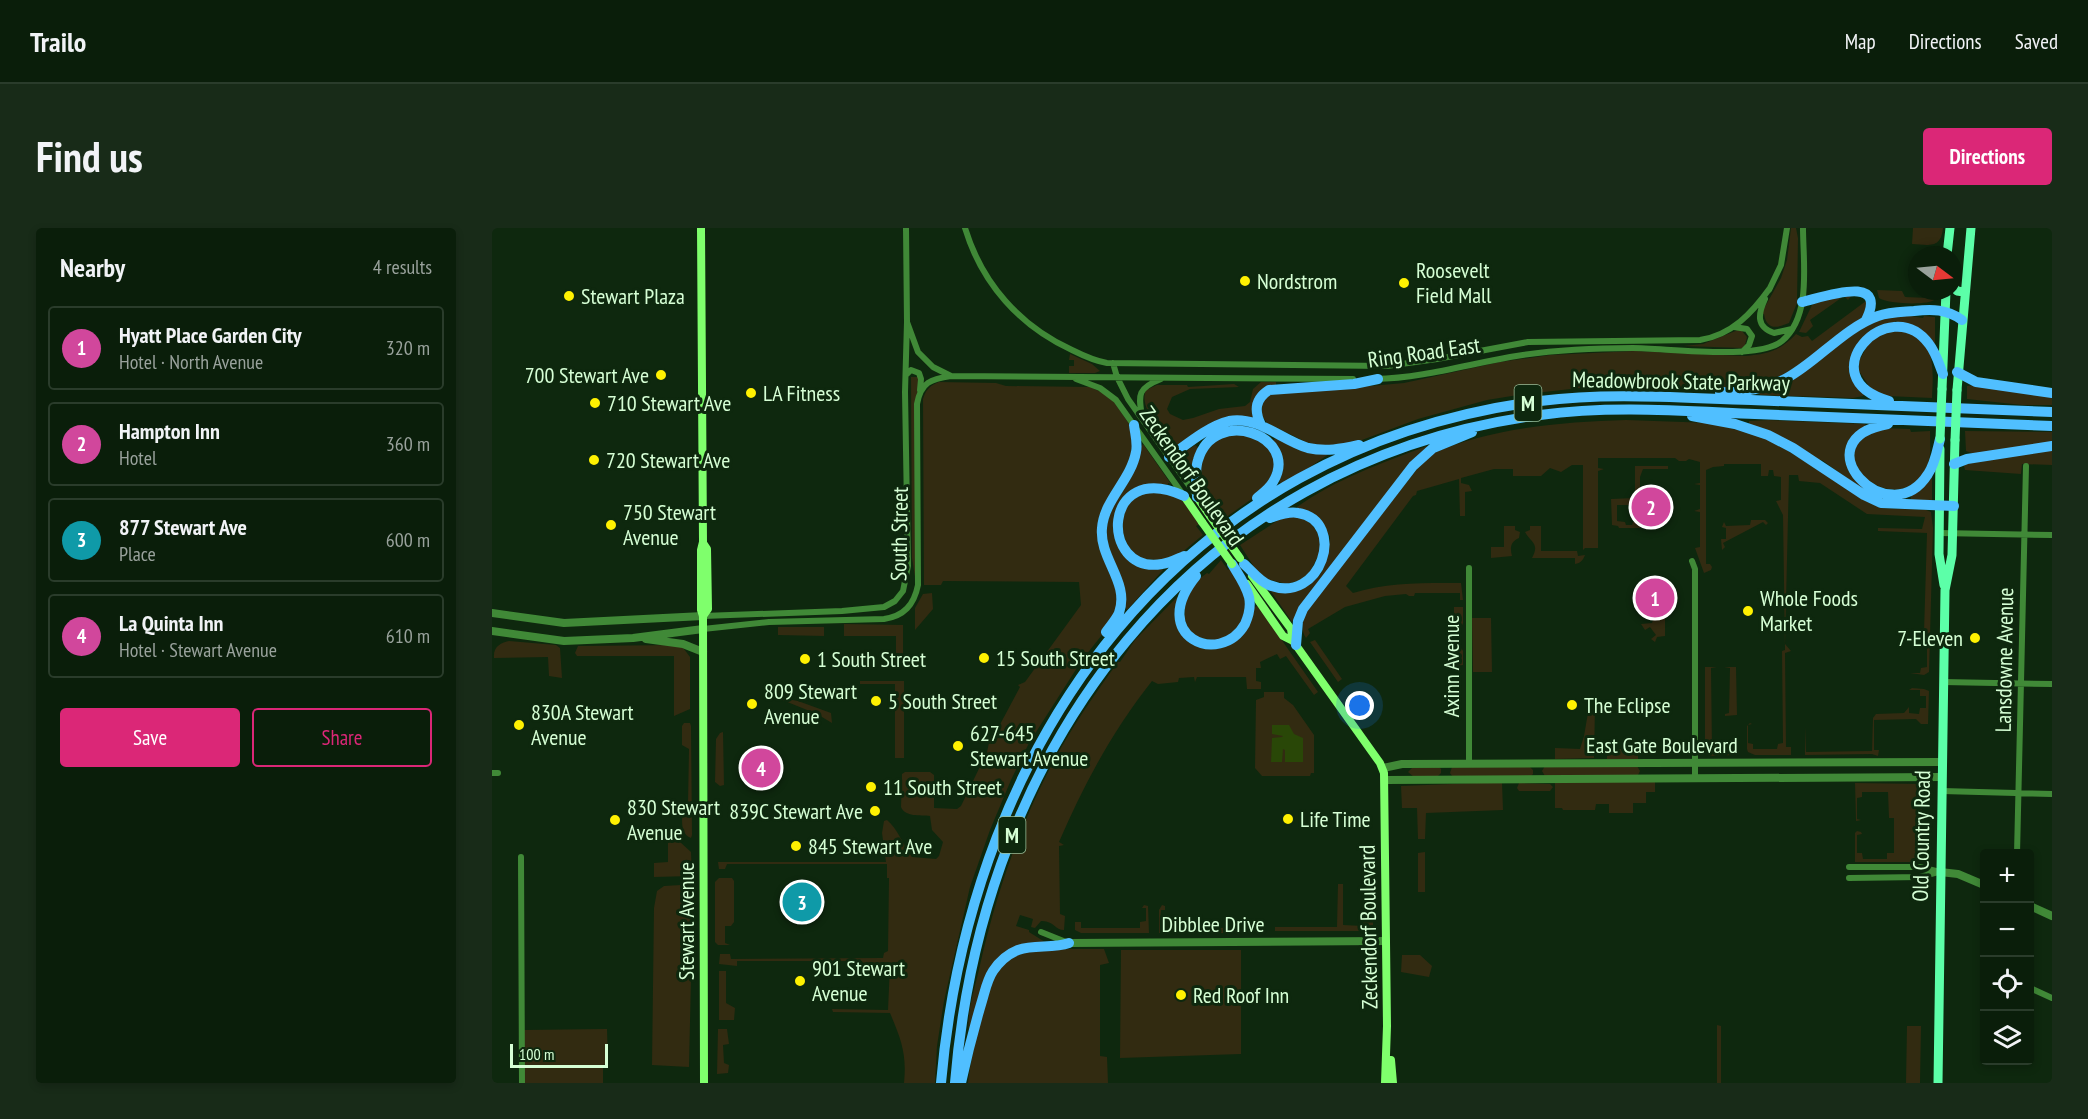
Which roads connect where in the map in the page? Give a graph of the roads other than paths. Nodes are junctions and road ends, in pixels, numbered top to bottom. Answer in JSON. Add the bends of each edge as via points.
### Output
{"nodes":[{"id":1,"x":701,"y":228,"type":"edge"},
{"id":2,"x":906,"y":228,"type":"edge"},
{"id":3,"x":965,"y":228,"type":"edge"},
{"id":4,"x":1787,"y":228,"type":"edge"},
{"id":5,"x":1803,"y":228,"type":"edge"},
{"id":6,"x":1950,"y":228,"type":"edge"},
{"id":7,"x":1971,"y":228,"type":"edge"},
{"id":8,"x":1948,"y":246,"type":"edge"},
{"id":9,"x":1770,"y":288,"type":"junction"},
{"id":10,"x":1964,"y":292,"type":"joint"},
{"id":11,"x":1946,"y":300,"type":"edge"},
{"id":12,"x":1802,"y":302,"type":"junction"},
{"id":13,"x":1945,"y":311,"type":"junction"},
{"id":14,"x":1962,"y":320,"type":"junction"},
{"id":15,"x":907,"y":322,"type":"junction"},
{"id":16,"x":1864,"y":322,"type":"junction"},
{"id":17,"x":1734,"y":327,"type":"junction"},
{"id":18,"x":1792,"y":329,"type":"junction"},
{"id":19,"x":1559,"y":339,"type":"junction"},
{"id":20,"x":1554,"y":351,"type":"junction"},
{"id":21,"x":1742,"y":352,"type":"junction"},
{"id":22,"x":1113,"y":363,"type":"junction"},
{"id":23,"x":1958,"y":372,"type":"junction"},
{"id":24,"x":1943,"y":374,"type":"junction"},
{"id":25,"x":951,"y":376,"type":"junction"},
{"id":26,"x":1069,"y":377,"type":"junction"},
{"id":27,"x":1117,"y":377,"type":"junction"},
{"id":28,"x":1164,"y":378,"type":"junction"},
{"id":29,"x":905,"y":379,"type":"junction"},
{"id":30,"x":1378,"y":379,"type":"junction"},
{"id":31,"x":2052,"y":393,"type":"edge"},
{"id":32,"x":919,"y":394,"type":"junction"},
{"id":33,"x":1678,"y":397,"type":"junction"},
{"id":34,"x":1907,"y":406,"type":"junction"},
{"id":35,"x":1671,"y":411,"type":"junction"},
{"id":36,"x":2052,"y":412,"type":"edge"},
{"id":37,"x":1910,"y":420,"type":"junction"},
{"id":38,"x":1138,"y":422,"type":"junction"},
{"id":39,"x":1491,"y":423,"type":"junction"},
{"id":40,"x":1261,"y":426,"type":"junction"},
{"id":41,"x":2052,"y":426,"type":"edge"},
{"id":42,"x":1940,"y":439,"type":"junction"},
{"id":43,"x":1383,"y":440,"type":"junction"},
{"id":44,"x":2052,"y":446,"type":"edge"},
{"id":45,"x":1169,"y":457,"type":"junction"},
{"id":46,"x":1954,"y":464,"type":"junction"},
{"id":47,"x":2026,"y":466,"type":"dead end"},
{"id":48,"x":1184,"y":496,"type":"junction"},
{"id":49,"x":1197,"y":497,"type":"junction"},
{"id":50,"x":1940,"y":506,"type":"junction"},
{"id":51,"x":1954,"y":506,"type":"junction"},
{"id":52,"x":1234,"y":521,"type":"junction"},
{"id":53,"x":1258,"y":521,"type":"junction"},
{"id":54,"x":1939,"y":533,"type":"junction"},
{"id":55,"x":1953,"y":533,"type":"junction"},
{"id":56,"x":2025,"y":534,"type":"junction"},
{"id":57,"x":2052,"y":535,"type":"edge"},
{"id":58,"x":1198,"y":549,"type":"junction"},
{"id":59,"x":1216,"y":552,"type":"junction"},
{"id":60,"x":1692,"y":561,"type":"dead end"},
{"id":61,"x":1239,"y":562,"type":"junction"},
{"id":62,"x":1469,"y":568,"type":"dead end"},
{"id":63,"x":906,"y":582,"type":"junction"},
{"id":64,"x":1945,"y":590,"type":"junction"},
{"id":65,"x":917,"y":591,"type":"junction"},
{"id":66,"x":891,"y":604,"type":"junction"},
{"id":67,"x":492,"y":613,"type":"edge"},
{"id":68,"x":703,"y":616,"type":"junction"},
{"id":69,"x":897,"y":616,"type":"junction"},
{"id":70,"x":703,"y":629,"type":"junction"},
{"id":71,"x":492,"y":631,"type":"edge"},
{"id":72,"x":633,"y":638,"type":"junction"},
{"id":73,"x":1294,"y":643,"type":"junction"},
{"id":74,"x":703,"y":652,"type":"junction"},
{"id":75,"x":1091,"y":662,"type":"junction"},
{"id":76,"x":1943,"y":682,"type":"junction"},
{"id":77,"x":2022,"y":684,"type":"junction"},
{"id":78,"x":2052,"y":684,"type":"edge"},
{"id":79,"x":1942,"y":762,"type":"junction"},
{"id":80,"x":1696,"y":763,"type":"junction"},
{"id":81,"x":1445,"y":764,"type":"junction"},
{"id":82,"x":1469,"y":764,"type":"junction"},
{"id":83,"x":1538,"y":764,"type":"junction"},
{"id":84,"x":1383,"y":768,"type":"junction"},
{"id":85,"x":1942,"y":777,"type":"junction"},
{"id":86,"x":1695,"y":779,"type":"junction"},
{"id":87,"x":1385,"y":780,"type":"junction"},
{"id":88,"x":1445,"y":780,"type":"junction"},
{"id":89,"x":1538,"y":780,"type":"junction"},
{"id":90,"x":1942,"y":791,"type":"junction"},
{"id":91,"x":2019,"y":793,"type":"junction"},
{"id":92,"x":2052,"y":794,"type":"edge"},
{"id":93,"x":2017,"y":849,"type":"edge"},
{"id":94,"x":521,"y":857,"type":"dead end"},
{"id":95,"x":1849,"y":867,"type":"dead end"},
{"id":96,"x":1940,"y":872,"type":"junction"},
{"id":97,"x":1850,"y":878,"type":"dead end"},
{"id":98,"x":1980,"y":883,"type":"edge"},
{"id":99,"x":2034,"y":908,"type":"edge"},
{"id":100,"x":2052,"y":916,"type":"edge"},
{"id":101,"x":1041,"y":932,"type":"dead end"},
{"id":102,"x":1386,"y":941,"type":"junction"},
{"id":103,"x":1069,"y":943,"type":"junction"},
{"id":104,"x":2034,"y":990,"type":"edge"},
{"id":105,"x":2052,"y":998,"type":"edge"},
{"id":106,"x":1387,"y":1026,"type":"junction"},
{"id":107,"x":522,"y":1083,"type":"edge"},
{"id":108,"x":704,"y":1083,"type":"edge"},
{"id":109,"x":941,"y":1083,"type":"edge"},
{"id":110,"x":955,"y":1083,"type":"edge"},
{"id":111,"x":962,"y":1083,"type":"edge"},
{"id":112,"x":1385,"y":1083,"type":"edge"},
{"id":113,"x":1393,"y":1083,"type":"edge"},
{"id":114,"x":1938,"y":1083,"type":"edge"}],
"edges":[{"from":1,"to":68,"type":"main road","name":"Stewart Avenue"},
{"from":2,"to":15,"type":"street","name":"South Street"},
{"from":3,"to":22,"type":"street","name":"Ring Road East","via":[[980,265],[1007,304],[1026,322],[1096,361]]},
{"from":4,"to":9,"type":"street","via":[[1782,258]]},
{"from":5,"to":12,"type":"street","name":"Ring Road East"},
{"from":6,"to":8,"type":"main road"},
{"from":7,"to":10,"type":"main road","name":"Old Country Road"},
{"from":9,"to":17,"type":"street","name":"Ring Road East"},
{"from":9,"to":18,"type":"street","via":[[1760,309],[1760,324],[1774,333]]},
{"from":10,"to":14,"type":"main road","name":"Old Country Road"},
{"from":11,"to":13,"type":"main road","name":"Old Country Road"},
{"from":12,"to":16,"type":"highway","via":[[1861,291],[1871,304]]},
{"from":12,"to":18,"type":"street","name":"Ring Road East"},
{"from":13,"to":14,"type":"highway"},
{"from":13,"to":16,"type":"highway","via":[[1893,313]]},
{"from":13,"to":24,"type":"main road","name":"Old Country Road"},
{"from":14,"to":23,"type":"main road","name":"Old Country Road"},
{"from":15,"to":25,"type":"street","via":[[918,352],[933,367]]},
{"from":15,"to":29,"type":"street","name":"South Street"},
{"from":16,"to":33,"type":"highway","via":[[1794,374],[1775,383],[1742,391]]},
{"from":17,"to":19,"type":"street","name":"Ring Road East","via":[[1718,336],[1688,341]]},
{"from":17,"to":21,"type":"street","via":[[1747,329],[1752,336]]},
{"from":18,"to":21,"type":"street","name":"Ring Road East","via":[[1771,348]]},
{"from":19,"to":20,"type":"street"},
{"from":19,"to":22,"type":"street","name":"Ring Road East","via":[[1387,366]]},
{"from":20,"to":21,"type":"street","name":"Ring Road East","via":[[1636,348]]},
{"from":20,"to":30,"type":"street","name":"Ring Road East"},
{"from":22,"to":27,"type":"street","name":"Zeckendorf Boulevard"},
{"from":23,"to":31,"type":"highway","via":[[1976,382]]},
{"from":23,"to":46,"type":"main road","name":"Old Country Road","bridge":true},
{"from":24,"to":34,"type":"highway","via":[[1930,345],[1913,331],[1888,328],[1866,340],[1854,363],[1859,384],[1874,396]]},
{"from":24,"to":42,"type":"main road","name":"Old Country Road","bridge":true},
{"from":25,"to":26,"type":"street","name":"Ring Road East"},
{"from":25,"to":32,"type":"street","via":[[926,383]]},
{"from":26,"to":27,"type":"street","name":"Ring Road East"},
{"from":26,"to":38,"type":"street","name":"Zeckendorf Boulevard","via":[[1109,393]]},
{"from":27,"to":28,"type":"street","name":"Ring Road East"},
{"from":27,"to":38,"type":"street","name":"Zeckendorf Boulevard"},
{"from":28,"to":30,"type":"street","name":"Ring Road East"},
{"from":28,"to":38,"type":"street","via":[[1141,392]]},
{"from":29,"to":32,"type":"street","name":"South Street","via":[[909,371],[919,373]]},
{"from":29,"to":63,"type":"street","name":"South Street"},
{"from":30,"to":40,"type":"highway","via":[[1269,390],[1257,405]]},
{"from":32,"to":65,"type":"street","name":"South Street"},
{"from":33,"to":34,"type":"highway","name":"Meadowbrook State Parkway","number":"M"},
{"from":33,"to":43,"type":"highway","name":"Meadowbrook State Parkway","number":"M","via":[[1594,396],[1534,402],[1463,415]]},
{"from":34,"to":36,"type":"highway","name":"Meadowbrook State Parkway","number":"M"},
{"from":35,"to":37,"type":"highway","name":"Meadowbrook State Parkway","number":"M"},
{"from":35,"to":39,"type":"highway","name":"Meadowbrook State Parkway","number":"M","via":[[1575,411]]},
{"from":35,"to":50,"type":"highway","via":[[1768,435],[1881,503]]},
{"from":37,"to":41,"type":"highway","name":"Meadowbrook State Parkway","number":"M"},
{"from":37,"to":42,"type":"highway","via":[[1873,427],[1856,439],[1851,467],[1868,487],[1892,494],[1915,487],[1932,468]]},
{"from":38,"to":45,"type":"street","name":"Zeckendorf Boulevard"},
{"from":38,"to":48,"type":"street","name":"Zeckendorf Boulevard"},
{"from":38,"to":75,"type":"highway","via":[[1134,460],[1101,529],[1103,547],[1119,583],[1121,603]]},
{"from":39,"to":53,"type":"highway","name":"Meadowbrook State Parkway","number":"M","via":[[1443,434],[1375,458]]},
{"from":39,"to":73,"type":"highway","via":[[1438,445],[1413,466],[1302,609]]},
{"from":40,"to":43,"type":"highway","via":[[1321,450]]},
{"from":40,"to":45,"type":"highway","via":[[1242,420],[1221,424]]},
{"from":42,"to":50,"type":"main road","name":"Old Country Road"},
{"from":43,"to":52,"type":"highway","name":"Meadowbrook State Parkway","number":"M","via":[[1307,476]]},
{"from":44,"to":46,"type":"highway"},
{"from":45,"to":49,"type":"street","name":"Zeckendorf Boulevard"},
{"from":46,"to":51,"type":"main road","name":"Old Country Road"},
{"from":47,"to":56,"type":"street","name":"Lansdowne Avenue"},
{"from":48,"to":58,"type":"highway","via":[[1157,487],[1138,492],[1121,510],[1118,535],[1129,554],[1149,564],[1168,563]]},
{"from":48,"to":61,"type":"main road","name":"Zeckendorf Boulevard","bridge":true},
{"from":49,"to":52,"type":"highway","via":[[1196,465],[1209,442],[1221,433],[1235,430],[1262,437],[1276,454],[1276,477]]},
{"from":49,"to":61,"type":"main road","name":"Zeckendorf Boulevard","bridge":true},
{"from":50,"to":51,"type":"highway"},
{"from":50,"to":54,"type":"main road","name":"Old Country Road"},
{"from":51,"to":55,"type":"main road","name":"Old Country Road"},
{"from":52,"to":58,"type":"highway","name":"Meadowbrook State Parkway","number":"M"},
{"from":53,"to":59,"type":"highway","name":"Meadowbrook State Parkway","number":"M"},
{"from":53,"to":61,"type":"highway","via":[[1290,513],[1309,518],[1323,537],[1322,561],[1307,581],[1283,588],[1264,582]]},
{"from":54,"to":55,"type":"street"},
{"from":54,"to":64,"type":"main road","name":"Old Country Road"},
{"from":55,"to":56,"type":"street"},
{"from":55,"to":64,"type":"main road","name":"Old Country Road"},
{"from":56,"to":57,"type":"street"},
{"from":56,"to":77,"type":"street","name":"Lansdowne Avenue"},
{"from":58,"to":75,"type":"highway","name":"Meadowbrook State Parkway","number":"M","via":[[1137,606]]},
{"from":59,"to":61,"type":"highway","via":[[1188,585],[1179,603],[1182,626],[1197,641],[1224,642],[1238,633],[1246,621],[1248,595]]},
{"from":59,"to":110,"type":"highway","name":"Meadowbrook State Parkway","number":"M","via":[[1165,598],[1110,660],[1068,720],[1039,773],[1005,851],[983,921],[964,1003]]},
{"from":60,"to":80,"type":"street"},
{"from":61,"to":73,"type":"main road","name":"Zeckendorf Boulevard","via":[[1283,636]]},
{"from":62,"to":82,"type":"street","name":"Axinn Avenue"},
{"from":63,"to":65,"type":"street","via":[[909,592]]},
{"from":63,"to":66,"type":"street","name":"South Street"},
{"from":64,"to":76,"type":"main road","name":"Old Country Road"},
{"from":65,"to":69,"type":"street","name":"South Street","via":[[910,608]]},
{"from":66,"to":68,"type":"street","name":"South Street","via":[[851,610]]},
{"from":66,"to":69,"type":"street","via":[[889,611]]},
{"from":67,"to":68,"type":"street","via":[[564,623]]},
{"from":68,"to":70,"type":"main road","name":"Stewart Avenue"},
{"from":69,"to":70,"type":"street"},
{"from":70,"to":72,"type":"street"},
{"from":70,"to":74,"type":"main road","name":"Stewart Avenue"},
{"from":71,"to":72,"type":"street","via":[[564,641]]},
{"from":72,"to":74,"type":"street","via":[[683,644]]},
{"from":73,"to":84,"type":"main road","name":"Zeckendorf Boulevard"},
{"from":74,"to":108,"type":"main road","name":"Stewart Avenue"},
{"from":75,"to":109,"type":"highway","name":"Meadowbrook State Parkway","number":"M","via":[[1029,761],[992,848],[958,963]]},
{"from":76,"to":77,"type":"street"},
{"from":76,"to":79,"type":"main road","name":"Old Country Road"},
{"from":77,"to":78,"type":"street"},
{"from":77,"to":91,"type":"street","name":"Lansdowne Avenue"},
{"from":79,"to":80,"type":"street","name":"East Gate Boulevard"},
{"from":79,"to":85,"type":"main road","name":"Old Country Road"},
{"from":80,"to":83,"type":"street","name":"East Gate Boulevard"},
{"from":80,"to":86,"type":"street"},
{"from":81,"to":82,"type":"street","name":"East Gate Boulevard"},
{"from":81,"to":84,"type":"street","name":"East Gate Boulevard"},
{"from":81,"to":88,"type":"street"},
{"from":82,"to":83,"type":"street","name":"East Gate Boulevard"},
{"from":83,"to":89,"type":"street"},
{"from":84,"to":87,"type":"main road","name":"Zeckendorf Boulevard"},
{"from":85,"to":86,"type":"street","name":"East Gate Boulevard"},
{"from":85,"to":90,"type":"main road","name":"Old Country Road"},
{"from":86,"to":89,"type":"street","name":"East Gate Boulevard"},
{"from":87,"to":88,"type":"street","name":"East Gate Boulevard"},
{"from":87,"to":102,"type":"main road","name":"Zeckendorf Boulevard"},
{"from":88,"to":89,"type":"street","name":"East Gate Boulevard"},
{"from":90,"to":91,"type":"street"},
{"from":90,"to":96,"type":"main road","name":"Old Country Road"},
{"from":91,"to":92,"type":"street"},
{"from":91,"to":93,"type":"street","name":"Lansdowne Avenue"},
{"from":94,"to":107,"type":"street"},
{"from":95,"to":96,"type":"street","via":[[1920,867]]},
{"from":96,"to":97,"type":"street","via":[[1920,877]]},
{"from":96,"to":98,"type":"street"},
{"from":96,"to":114,"type":"main road","name":"Old Country Road"},
{"from":99,"to":100,"type":"street"},
{"from":101,"to":103,"type":"street","name":"Dibblee Drive"},
{"from":102,"to":103,"type":"street","name":"Dibblee Drive"},
{"from":102,"to":106,"type":"main road","name":"Zeckendorf Boulevard"},
{"from":103,"to":111,"type":"highway","via":[[1019,950],[994,969],[977,1016]]},
{"from":104,"to":105,"type":"street"},
{"from":106,"to":112,"type":"main road","name":"Zeckendorf Boulevard"},
{"from":106,"to":113,"type":"main road","name":"Zeckendorf Boulevard"}]}
